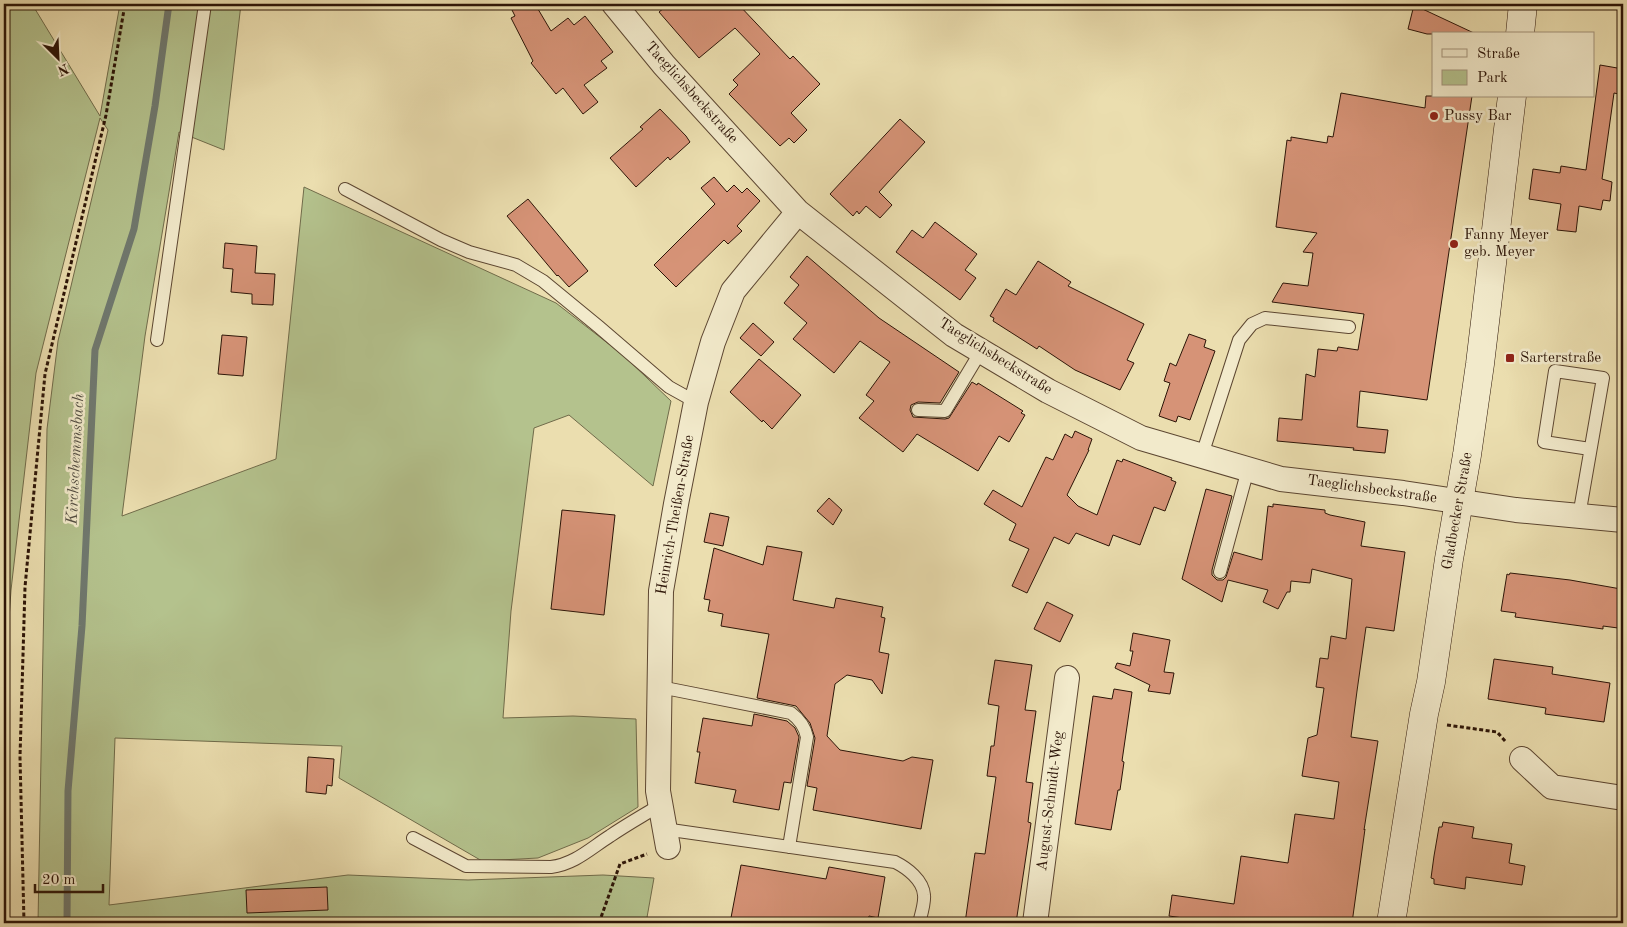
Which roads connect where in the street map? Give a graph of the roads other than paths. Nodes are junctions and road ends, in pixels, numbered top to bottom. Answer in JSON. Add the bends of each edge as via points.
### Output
{"nodes":[{"id":1,"x":205,"y":4,"type":"edge"},
{"id":2,"x":614,"y":4,"type":"edge"},
{"id":3,"x":1523,"y":4,"type":"edge"},
{"id":4,"x":1520,"y":32,"type":"edge"},
{"id":5,"x":1512,"y":98,"type":"edge"},
{"id":6,"x":345,"y":188,"type":"dead end"},
{"id":7,"x":798,"y":212,"type":"junction"},
{"id":8,"x":1349,"y":327,"type":"dead end"},
{"id":9,"x":157,"y":340,"type":"dead end"},
{"id":10,"x":981,"y":351,"type":"junction"},
{"id":11,"x":696,"y":402,"type":"junction"},
{"id":12,"x":918,"y":410,"type":"dead end"},
{"id":13,"x":1590,"y":449,"type":"junction"},
{"id":14,"x":1202,"y":455,"type":"junction"},
{"id":15,"x":1248,"y":469,"type":"junction"},
{"id":16,"x":1460,"y":502,"type":"junction"},
{"id":17,"x":1579,"y":516,"type":"junction"},
{"id":18,"x":1623,"y":520,"type":"edge"},
{"id":19,"x":1220,"y":572,"type":"dead end"},
{"id":20,"x":1067,"y":678,"type":"dead end"},
{"id":21,"x":660,"y":687,"type":"junction"},
{"id":22,"x":1522,"y":759,"type":"road end"},
{"id":23,"x":1623,"y":798,"type":"edge"},
{"id":24,"x":660,"y":805,"type":"junction"},
{"id":25,"x":413,"y":838,"type":"dead end"},
{"id":26,"x":666,"y":838,"type":"joint"},
{"id":27,"x":789,"y":847,"type":"junction"},
{"id":28,"x":919,"y":923,"type":"edge"},
{"id":29,"x":1035,"y":923,"type":"edge"},
{"id":30,"x":1391,"y":923,"type":"edge"}],
"edges":[{"from":1,"to":9,"type":"lane"},
{"from":2,"to":7,"type":"street","name":"Taeglichsbeckstraße","via":[[664,65]]},
{"from":3,"to":4,"type":"main road"},
{"from":5,"to":16,"type":"main road","name":"Gladbecker Straße"},
{"from":6,"to":11,"type":"lane","via":[[441,240],[516,266],[543,281],[668,387]]},
{"from":7,"to":10,"type":"street","name":"Taeglichsbeckstraße","via":[[954,335]]},
{"from":7,"to":11,"type":"street","name":"Heinrich-Theißen-Straße","via":[[733,291],[713,342]]},
{"from":8,"to":14,"type":"lane","via":[[1265,318],[1252,324],[1239,340]]},
{"from":10,"to":12,"type":"lane","via":[[945,411]]},
{"from":10,"to":14,"type":"street","name":"Taeglichsbeckstraße","via":[[1048,392],[1141,438]]},
{"from":11,"to":21,"type":"street","name":"Heinrich-Theißen-Straße","via":[[662,591]]},
{"from":13,"to":13,"type":"lane","via":[[1603,378],[1555,371],[1544,442]]},
{"from":13,"to":17,"type":"lane"},
{"from":14,"to":15,"type":"street","name":"Taeglichsbeckstraße"},
{"from":15,"to":16,"type":"street","name":"Taeglichsbeckstraße","via":[[1281,479]]},
{"from":15,"to":19,"type":"lane"},
{"from":16,"to":17,"type":"street"},
{"from":16,"to":30,"type":"main road","name":"Gladbecker Straße"},
{"from":17,"to":18,"type":"street"},
{"from":20,"to":29,"type":"street","name":"August-Schmidt-Weg"},
{"from":21,"to":24,"type":"street","name":"Heinrich-Theißen-Straße"},
{"from":21,"to":27,"type":"lane","via":[[791,713],[798,718],[807,738]]},
{"from":22,"to":23,"type":"street","via":[[1552,788]]},
{"from":24,"to":25,"type":"lane","via":[[563,865],[466,866]]},
{"from":24,"to":26,"type":"street","name":"Heinrich-Theißen-Straße"},
{"from":26,"to":27,"type":"lane"},
{"from":27,"to":28,"type":"lane","via":[[904,866],[924,895]]}]}
